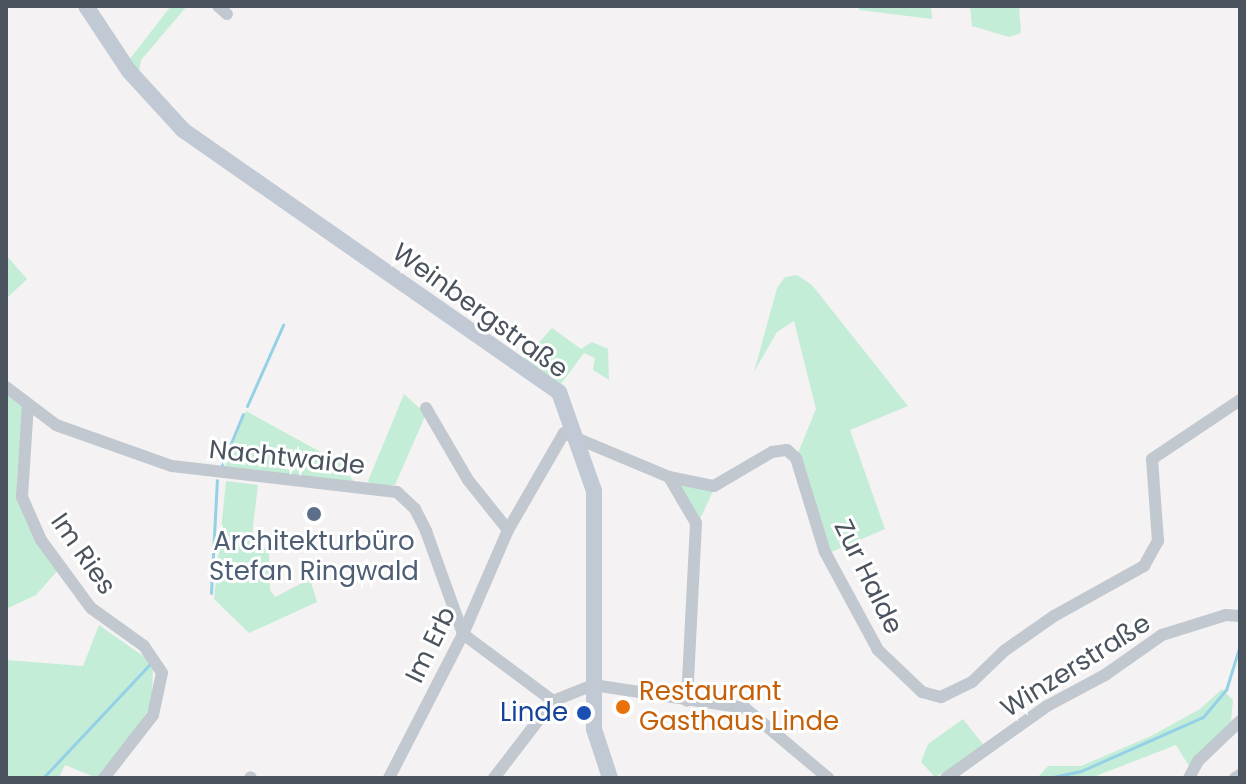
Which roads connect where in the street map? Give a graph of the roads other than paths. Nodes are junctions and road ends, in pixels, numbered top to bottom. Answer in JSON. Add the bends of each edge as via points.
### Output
{"nodes":[{"id":1,"x":86,"y":6,"type":"edge"},
{"id":2,"x":6,"y":387,"type":"edge"},
{"id":3,"x":1240,"y":400,"type":"edge"},
{"id":4,"x":28,"y":404,"type":"junction"},
{"id":5,"x":426,"y":408,"type":"dead end"},
{"id":6,"x":571,"y":432,"type":"junction"},
{"id":7,"x":669,"y":477,"type":"junction"},
{"id":8,"x":508,"y":530,"type":"junction"},
{"id":9,"x":1240,"y":616,"type":"edge"},
{"id":10,"x":463,"y":634,"type":"junction"},
{"id":11,"x":593,"y":685,"type":"junction"},
{"id":12,"x":553,"y":701,"type":"junction"},
{"id":13,"x":687,"y":701,"type":"junction"},
{"id":14,"x":1240,"y":721,"type":"edge"},
{"id":15,"x":104,"y":778,"type":"edge"},
{"id":16,"x":389,"y":778,"type":"edge"},
{"id":17,"x":494,"y":778,"type":"edge"},
{"id":18,"x":610,"y":778,"type":"edge"},
{"id":19,"x":828,"y":778,"type":"edge"},
{"id":20,"x":946,"y":778,"type":"edge"},
{"id":21,"x":1189,"y":778,"type":"edge"}],
"edges":[{"from":1,"to":6,"type":"street","name":"Weinbergstraße","via":[[129,71],[183,130],[559,392]]},
{"from":2,"to":4,"type":"street","name":"Nachtwaide"},
{"from":3,"to":7,"type":"street","name":"Zur Halde","via":[[1152,459],[1158,541],[1151,559],[1131,577],[1054,616],[1004,651],[972,682],[930,696],[878,650],[825,552],[796,458],[787,450],[772,452],[714,486]]},
{"from":4,"to":10,"type":"street","name":"Nachtwaide","via":[[56,425],[172,466],[397,492],[415,509],[426,531]]},
{"from":4,"to":15,"type":"street","name":"Im Ries","via":[[22,497],[41,540],[91,608],[144,646],[162,673],[153,715]]},
{"from":5,"to":8,"type":"street","via":[[468,480]]},
{"from":6,"to":7,"type":"street","name":"Zur Halde"},
{"from":6,"to":8,"type":"street","name":"Im Erb","via":[[558,440]]},
{"from":6,"to":11,"type":"street","name":"Weinbergstraße","via":[[586,461],[596,514]]},
{"from":7,"to":13,"type":"street","via":[[696,523]]},
{"from":8,"to":10,"type":"street","name":"Im Erb"},
{"from":9,"to":20,"type":"street","name":"Winzerstraße","via":[[1226,615],[1162,635],[1105,675],[1047,706]]},
{"from":10,"to":12,"type":"street"},
{"from":10,"to":16,"type":"street","name":"Im Erb"},
{"from":11,"to":12,"type":"street"},
{"from":11,"to":13,"type":"street"},
{"from":11,"to":18,"type":"street","name":"Weinbergstraße","via":[[594,729]]},
{"from":12,"to":17,"type":"street"},
{"from":13,"to":19,"type":"street","via":[[745,708]]},
{"from":14,"to":21,"type":"street","via":[[1198,761]]}]}
